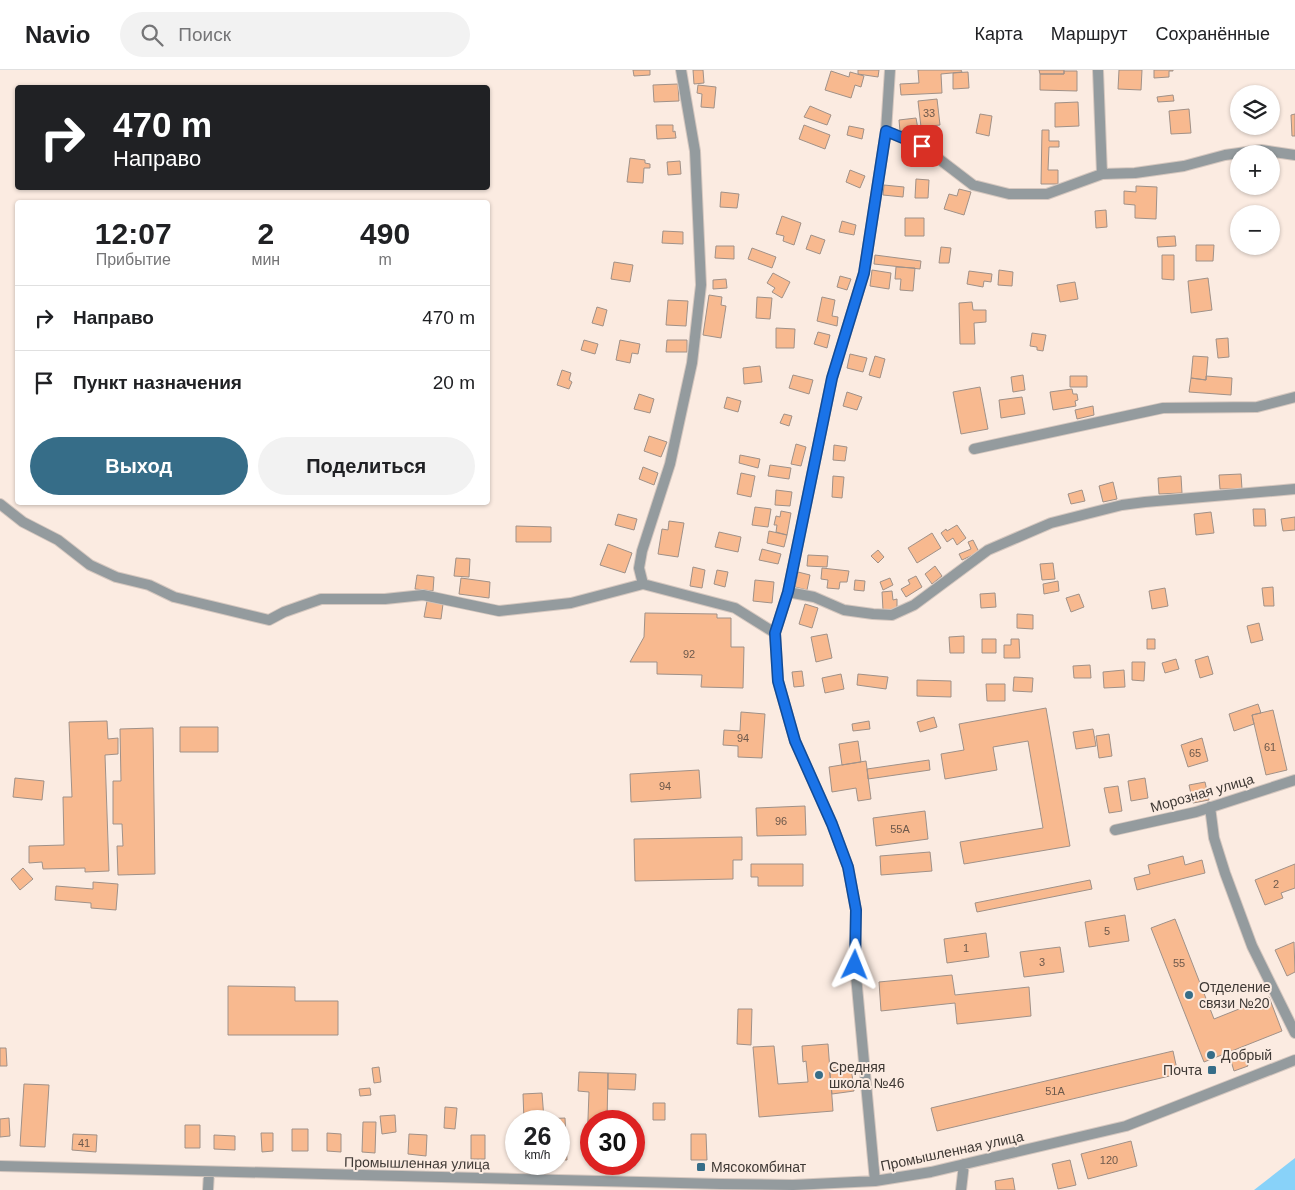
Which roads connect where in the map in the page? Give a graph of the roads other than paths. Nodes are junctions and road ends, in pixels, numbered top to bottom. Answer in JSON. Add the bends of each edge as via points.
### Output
{"nodes":[{"id":1,"x":680,"y":70,"type":"edge"},
{"id":2,"x":890,"y":70,"type":"edge"},
{"id":3,"x":1098,"y":70,"type":"edge"},
{"id":4,"x":886,"y":131,"type":"junction"},
{"id":5,"x":1295,"y":155,"type":"edge"},
{"id":6,"x":1102,"y":174,"type":"junction"},
{"id":7,"x":1295,"y":397,"type":"edge"},
{"id":8,"x":974,"y":449,"type":"dead end"},
{"id":9,"x":1295,"y":489,"type":"edge"},
{"id":10,"x":0,"y":504,"type":"edge"},
{"id":11,"x":643,"y":584,"type":"junction"},
{"id":12,"x":788,"y":592,"type":"junction"},
{"id":13,"x":775,"y":633,"type":"junction"},
{"id":14,"x":1295,"y":780,"type":"edge"},
{"id":15,"x":1210,"y":808,"type":"junction"},
{"id":16,"x":1115,"y":830,"type":"dead end"},
{"id":17,"x":1295,"y":1033,"type":"edge"},
{"id":18,"x":1295,"y":1060,"type":"edge"},
{"id":19,"x":964,"y":1164,"type":"junction"},
{"id":20,"x":0,"y":1166,"type":"edge"},
{"id":21,"x":209,"y":1172,"type":"junction"},
{"id":22,"x":875,"y":1181,"type":"junction"},
{"id":23,"x":208,"y":1190,"type":"edge"},
{"id":24,"x":961,"y":1190,"type":"edge"}],
"edges":[{"from":1,"to":11,"type":"street","via":[[694,151],[700,285],[692,363],[684,400],[670,464],[642,551],[639,568]]},
{"from":2,"to":4,"type":"street"},
{"from":3,"to":6,"type":"street"},
{"from":4,"to":6,"type":"street","via":[[922,146],[973,184],[1009,194],[1048,194]]},
{"from":4,"to":12,"type":"street","via":[[864,273],[832,378]]},
{"from":5,"to":6,"type":"street","via":[[1262,150],[1225,155],[1184,166]]},
{"from":7,"to":8,"type":"street","via":[[1257,407],[1163,408]]},
{"from":9,"to":12,"type":"street","via":[[1122,505],[1051,523],[988,550],[914,605],[892,614],[844,610],[814,597]]},
{"from":10,"to":11,"type":"street","via":[[23,522],[58,540],[90,565],[116,577],[149,585],[174,597],[270,620],[321,599],[385,599],[423,595],[499,611],[571,603]]},
{"from":11,"to":13,"type":"street","via":[[735,608]]},
{"from":12,"to":13,"type":"street"},
{"from":13,"to":22,"type":"street","via":[[778,681],[793,732],[848,867],[856,910],[855,965]]},
{"from":14,"to":15,"type":"street","name":"Морозная улица"},
{"from":15,"to":16,"type":"street","name":"Морозная улица"},
{"from":15,"to":17,"type":"street","via":[[1214,838],[1252,946]]},
{"from":18,"to":19,"type":"street","name":"Промышленная улица","via":[[1126,1126]]},
{"from":19,"to":22,"type":"street","name":"Промышленная улица"},
{"from":19,"to":24,"type":"street"},
{"from":20,"to":21,"type":"street","name":"Промышленная улица"},
{"from":21,"to":22,"type":"street","name":"Промышленная улица","via":[[793,1185]]},
{"from":21,"to":23,"type":"street"}]}
